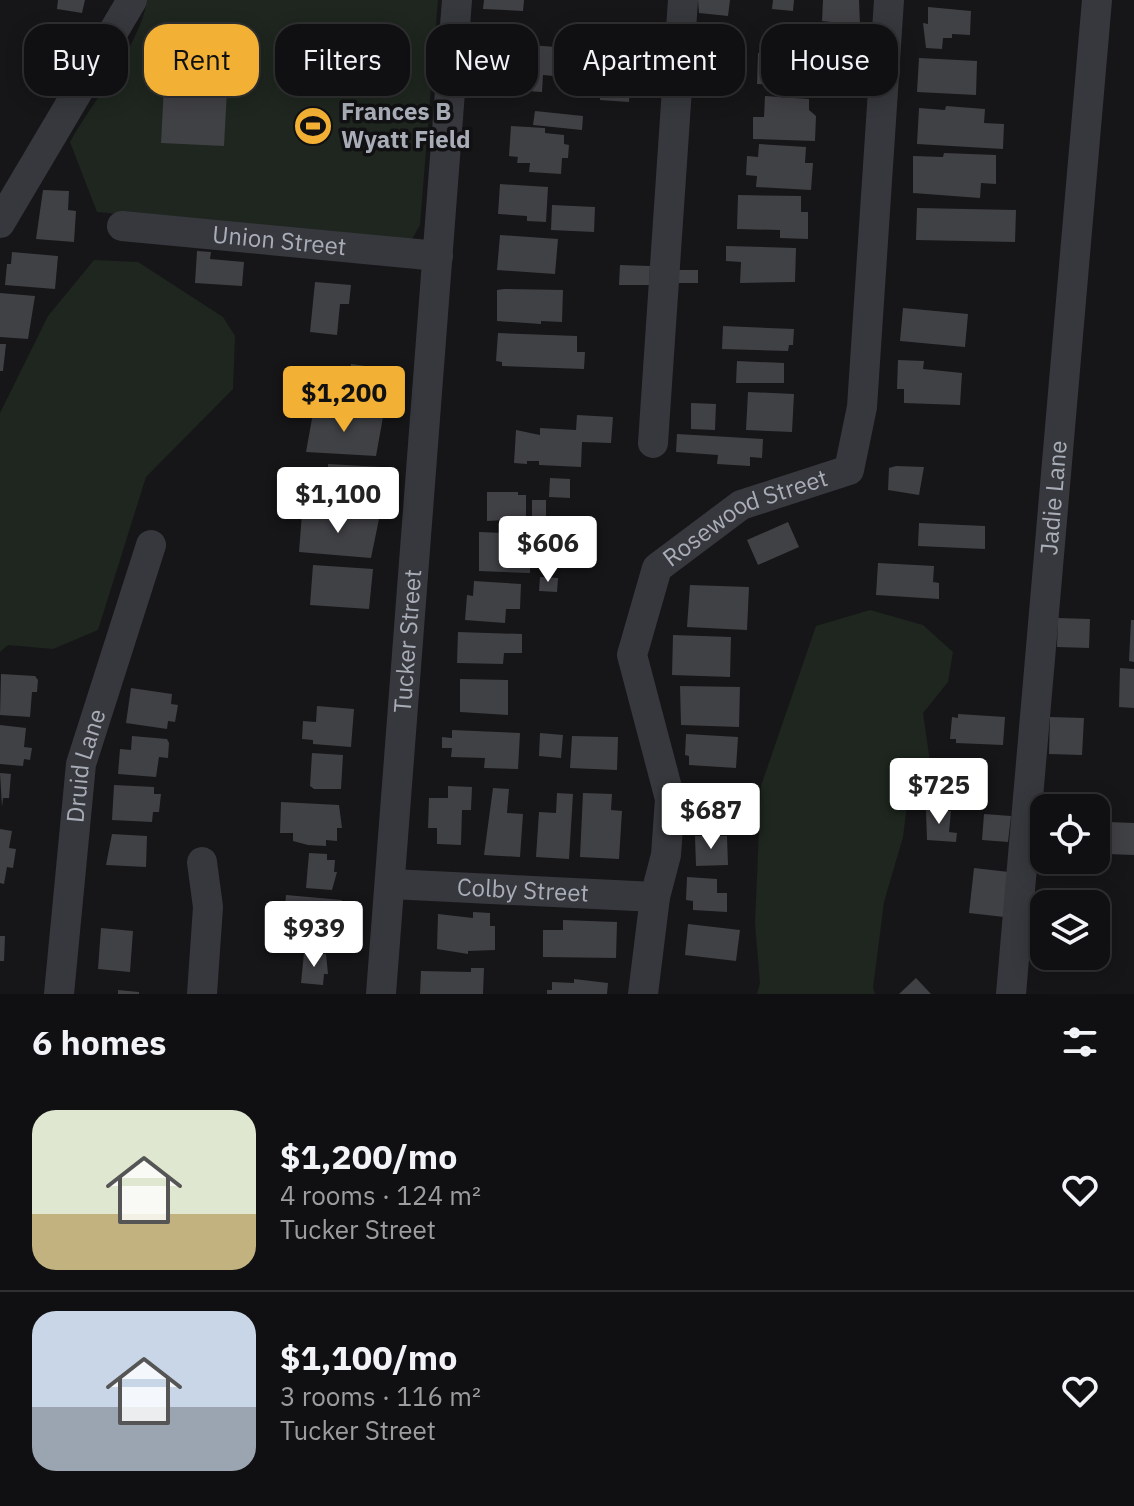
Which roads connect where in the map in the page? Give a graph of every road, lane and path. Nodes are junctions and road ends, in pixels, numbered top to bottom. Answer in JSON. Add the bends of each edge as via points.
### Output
{"nodes":[{"id":1,"x":132,"y":0,"type":"edge"},
{"id":2,"x":457,"y":0,"type":"edge"},
{"id":3,"x":683,"y":0,"type":"edge"},
{"id":4,"x":889,"y":0,"type":"edge"},
{"id":5,"x":1097,"y":0,"type":"edge"},
{"id":6,"x":0,"y":223,"type":"edge"},
{"id":7,"x":122,"y":226,"type":"dead end"},
{"id":8,"x":438,"y":256,"type":"junction"},
{"id":9,"x":653,"y":443,"type":"dead end"},
{"id":10,"x":151,"y":545,"type":"dead end"},
{"id":11,"x":202,"y":862,"type":"dead end"},
{"id":12,"x":391,"y":884,"type":"junction"},
{"id":13,"x":655,"y":897,"type":"junction"},
{"id":14,"x":59,"y":994,"type":"edge"},
{"id":15,"x":202,"y":994,"type":"edge"},
{"id":16,"x":381,"y":994,"type":"edge"},
{"id":17,"x":643,"y":994,"type":"edge"},
{"id":18,"x":1011,"y":994,"type":"edge"}],
"edges":[{"from":1,"to":6,"type":"street"},
{"from":2,"to":8,"type":"street","name":"Tucker Street"},
{"from":3,"to":9,"type":"street"},
{"from":4,"to":13,"type":"street","name":"Rosewood Street","via":[[862,407],[849,470],[741,505],[657,568],[632,655],[670,799],[666,855]]},
{"from":5,"to":18,"type":"street","name":"Jadie Lane"},
{"from":7,"to":8,"type":"street","name":"Union Street"},
{"from":8,"to":12,"type":"street","name":"Tucker Street"},
{"from":10,"to":14,"type":"street","name":"Druid Lane","via":[[81,764]]},
{"from":11,"to":15,"type":"street","via":[[208,907]]},
{"from":12,"to":13,"type":"street","name":"Colby Street"},
{"from":12,"to":16,"type":"street","name":"Tucker Street"},
{"from":13,"to":17,"type":"street","name":"Rosewood Street"}]}
